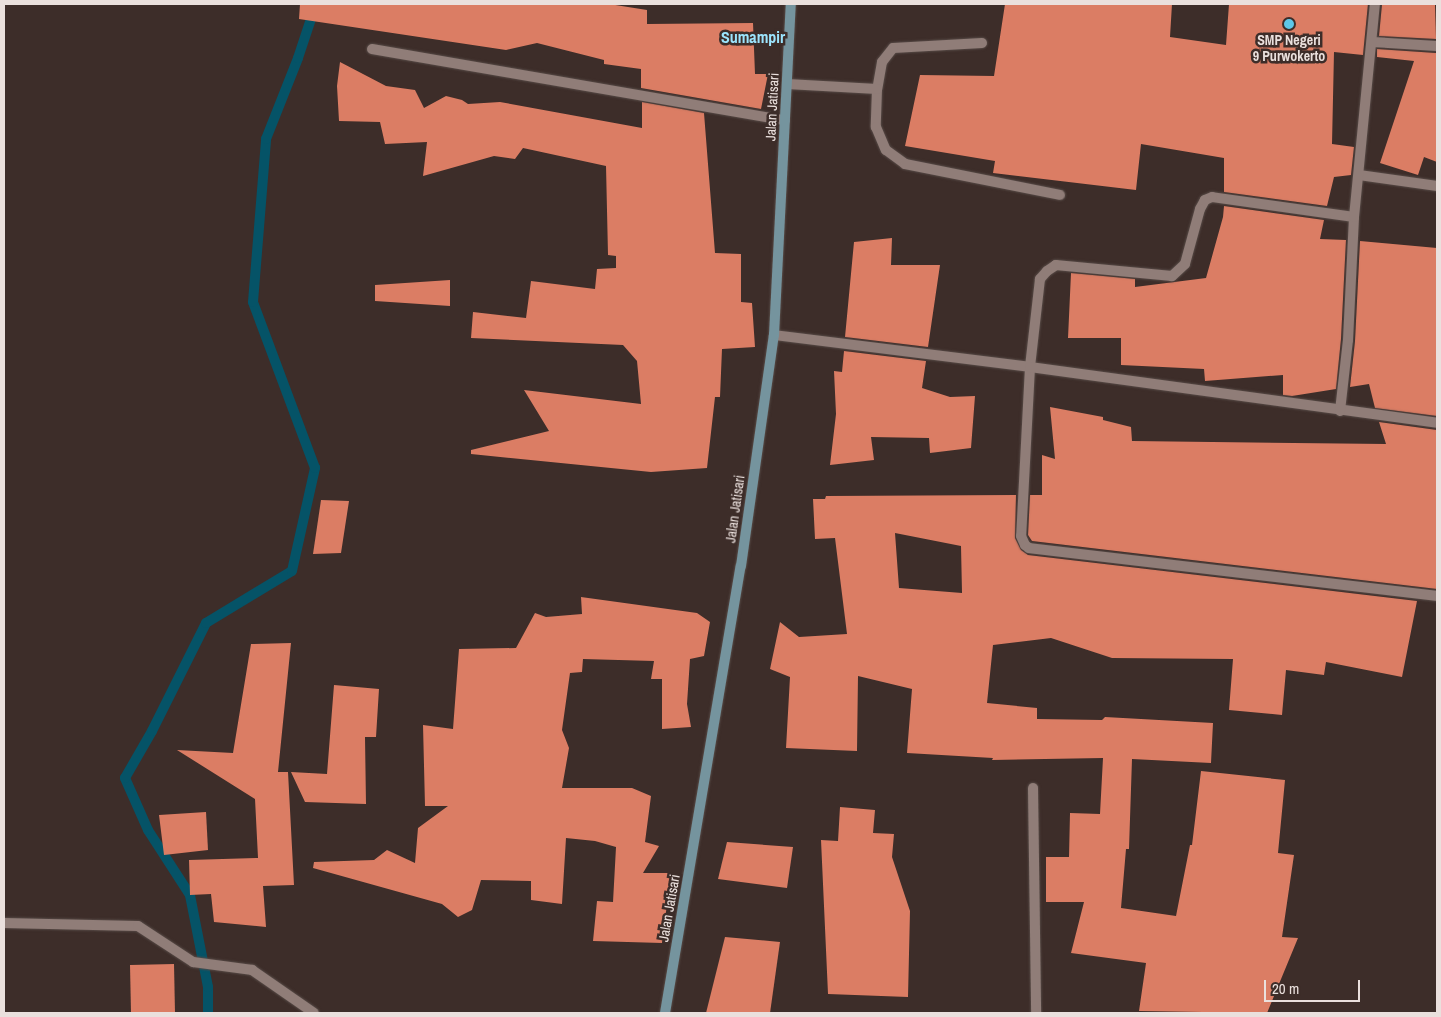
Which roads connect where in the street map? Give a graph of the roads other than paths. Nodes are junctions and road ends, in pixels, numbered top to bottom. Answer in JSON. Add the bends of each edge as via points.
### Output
{"nodes":[{"id":1,"x":791,"y":4,"type":"edge"},
{"id":2,"x":1375,"y":4,"type":"edge"},
{"id":3,"x":1372,"y":42,"type":"junction"},
{"id":4,"x":982,"y":43,"type":"dead end"},
{"id":5,"x":1437,"y":46,"type":"edge"},
{"id":6,"x":372,"y":49,"type":"dead end"},
{"id":7,"x":787,"y":84,"type":"junction"},
{"id":8,"x":878,"y":89,"type":"junction"},
{"id":9,"x":785,"y":120,"type":"junction"},
{"id":10,"x":1359,"y":175,"type":"junction"},
{"id":11,"x":1437,"y":186,"type":"edge"},
{"id":12,"x":1060,"y":195,"type":"dead end"},
{"id":13,"x":1354,"y":217,"type":"junction"},
{"id":14,"x":774,"y":335,"type":"junction"},
{"id":15,"x":1030,"y":367,"type":"junction"},
{"id":16,"x":1340,"y":411,"type":"junction"},
{"id":17,"x":1437,"y":423,"type":"edge"},
{"id":18,"x":1437,"y":596,"type":"edge"},
{"id":19,"x":1032,"y":788,"type":"dead end"},
{"id":20,"x":4,"y":923,"type":"edge"},
{"id":21,"x":314,"y":1013,"type":"edge"},
{"id":22,"x":665,"y":1013,"type":"edge"},
{"id":23,"x":1036,"y":1013,"type":"edge"}],
"edges":[{"from":1,"to":7,"type":"street","name":"Jalan Jatisari"},
{"from":2,"to":3,"type":"street"},
{"from":3,"to":5,"type":"street"},
{"from":3,"to":10,"type":"street"},
{"from":4,"to":8,"type":"street","via":[[893,48],[882,62]]},
{"from":6,"to":9,"type":"street"},
{"from":7,"to":8,"type":"street"},
{"from":7,"to":9,"type":"street","name":"Jalan Jatisari"},
{"from":8,"to":12,"type":"street","via":[[876,127],[886,150],[905,164]]},
{"from":9,"to":14,"type":"street","name":"Jalan Jatisari"},
{"from":10,"to":11,"type":"street"},
{"from":10,"to":13,"type":"street"},
{"from":13,"to":15,"type":"street","via":[[1212,197],[1205,200],[1200,209],[1185,264],[1172,276],[1056,264],[1040,279]]},
{"from":13,"to":16,"type":"street","via":[[1348,340]]},
{"from":14,"to":15,"type":"street"},
{"from":14,"to":22,"type":"street","name":"Jalan Jatisari","via":[[741,566]]},
{"from":15,"to":16,"type":"street"},
{"from":15,"to":18,"type":"street","via":[[1021,536],[1029,548]]},
{"from":16,"to":17,"type":"street"},
{"from":19,"to":23,"type":"street"},
{"from":20,"to":21,"type":"street","via":[[138,926],[193,962],[252,970]]}]}
